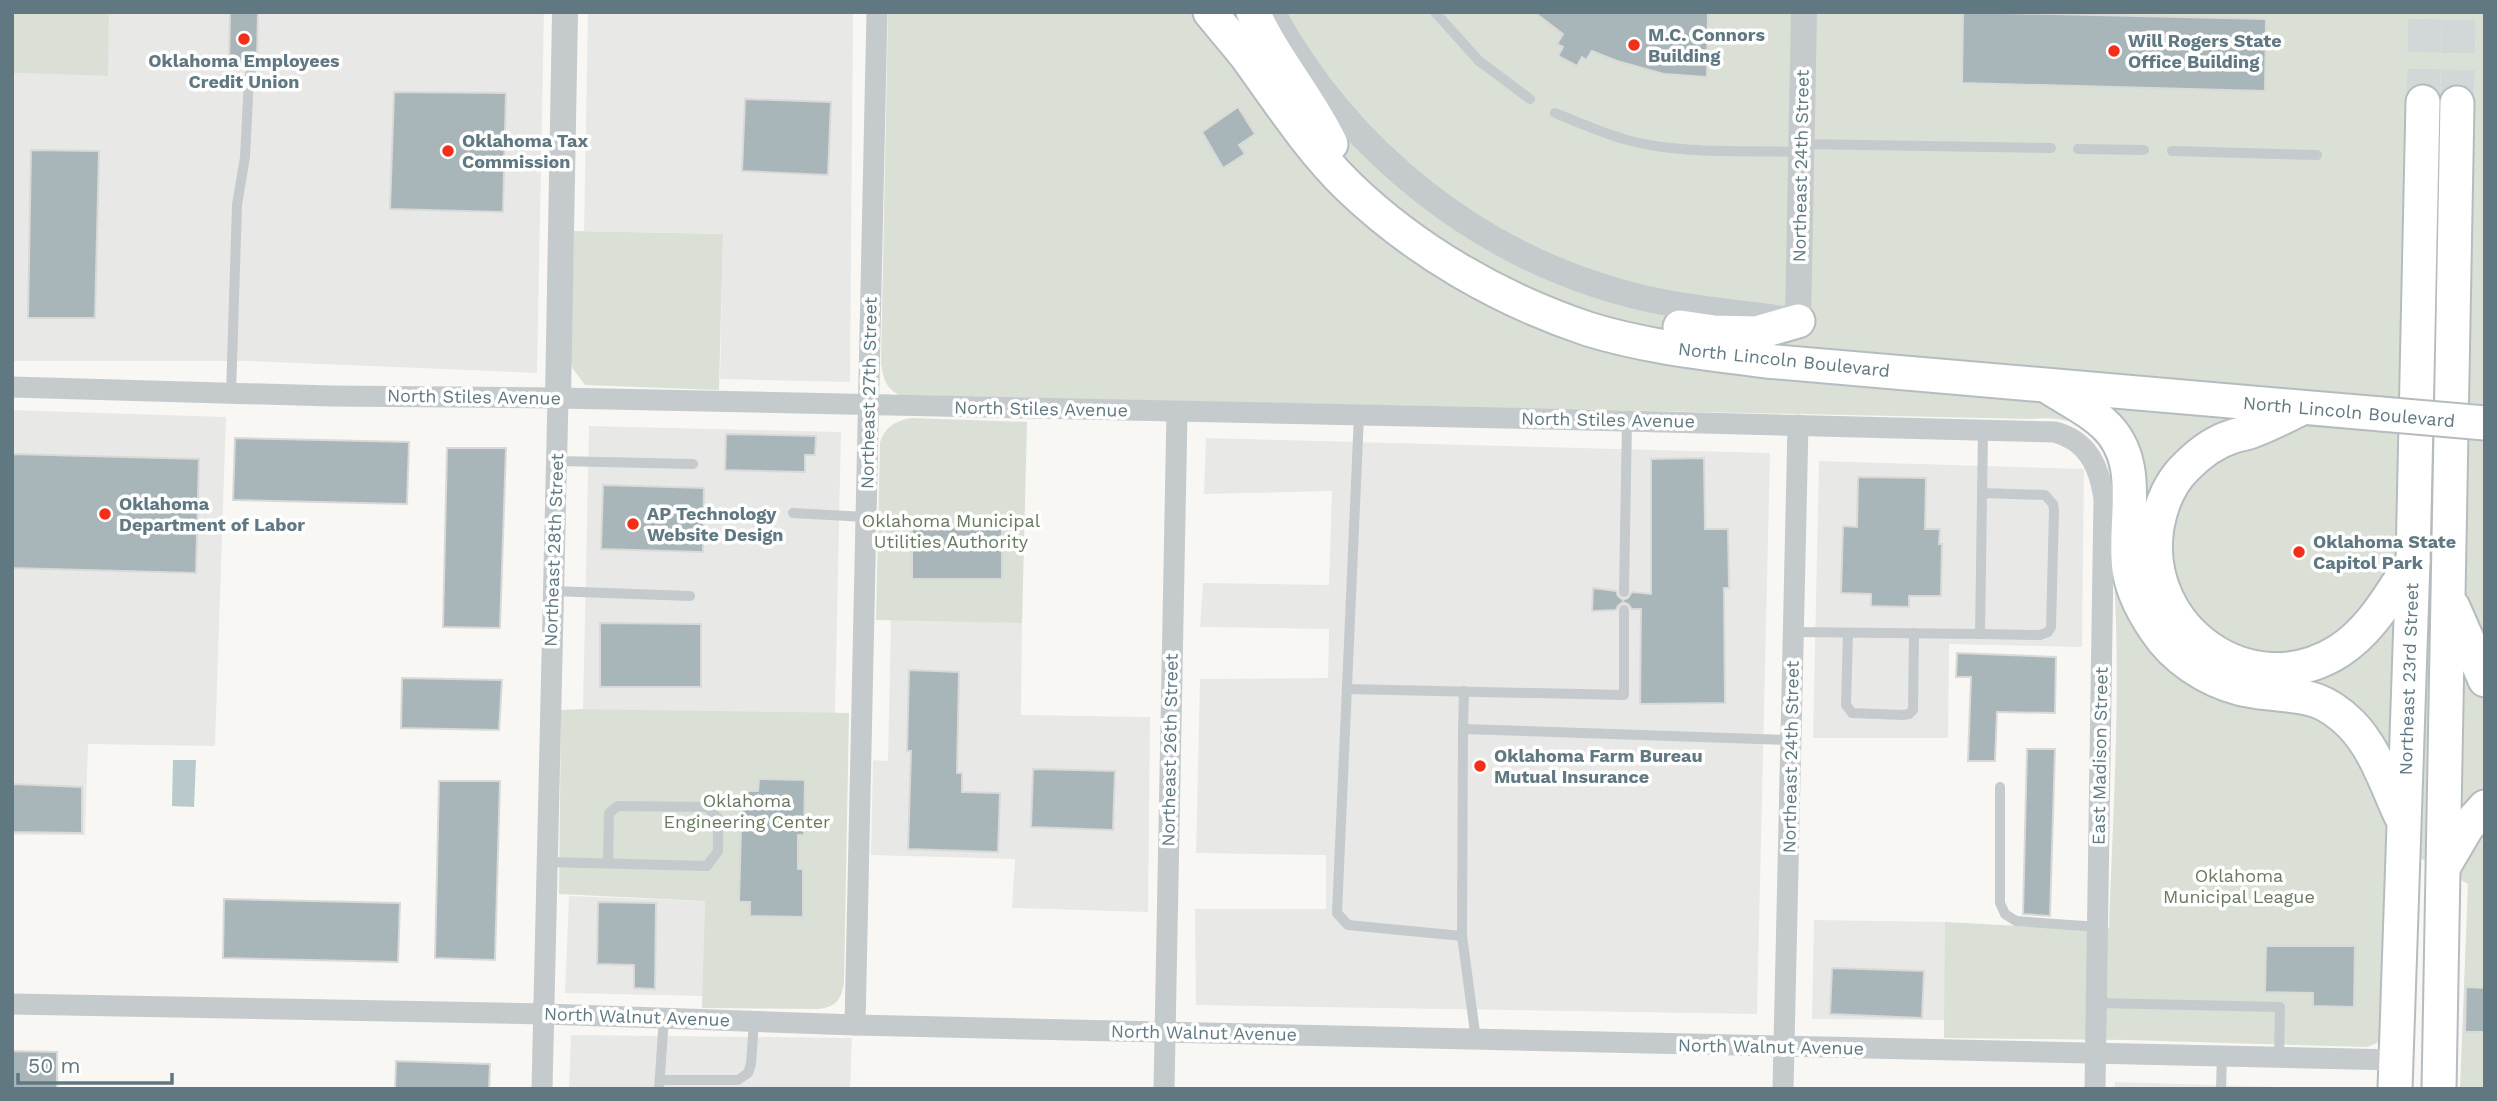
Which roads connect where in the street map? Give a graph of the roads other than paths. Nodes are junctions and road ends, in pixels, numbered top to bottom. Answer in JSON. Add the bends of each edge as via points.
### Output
{"nodes":[{"id":1,"x":565,"y":12,"type":"edge"},
{"id":2,"x":877,"y":12,"type":"edge"},
{"id":3,"x":1210,"y":12,"type":"edge"},
{"id":4,"x":1253,"y":12,"type":"edge"},
{"id":5,"x":1272,"y":12,"type":"edge"},
{"id":6,"x":1435,"y":12,"type":"edge"},
{"id":7,"x":1804,"y":12,"type":"edge"},
{"id":8,"x":252,"y":66,"type":"dead end"},
{"id":9,"x":1530,"y":99,"type":"dead end"},
{"id":10,"x":2423,"y":102,"type":"tunnel mouth"},
{"id":11,"x":2457,"y":103,"type":"tunnel mouth"},
{"id":12,"x":1555,"y":113,"type":"dead end"},
{"id":13,"x":1801,"y":148,"type":"junction"},
{"id":14,"x":2051,"y":148,"type":"dead end"},
{"id":15,"x":2078,"y":149,"type":"dead end"},
{"id":16,"x":2144,"y":150,"type":"dead end"},
{"id":17,"x":2172,"y":151,"type":"dead end"},
{"id":18,"x":2318,"y":155,"type":"dead end"},
{"id":19,"x":1348,"y":186,"type":"junction"},
{"id":20,"x":1522,"y":303,"type":"junction"},
{"id":21,"x":1797,"y":321,"type":"junction"},
{"id":22,"x":2045,"y":385,"type":"junction"},
{"id":23,"x":12,"y":387,"type":"edge"},
{"id":24,"x":231,"y":394,"type":"junction"},
{"id":25,"x":558,"y":398,"type":"junction"},
{"id":26,"x":868,"y":404,"type":"junction"},
{"id":27,"x":2302,"y":408,"type":"junction"},
{"id":28,"x":1177,"y":412,"type":"junction"},
{"id":29,"x":1359,"y":415,"type":"junction"},
{"id":30,"x":1627,"y":421,"type":"junction"},
{"id":31,"x":2485,"y":423,"type":"edge"},
{"id":32,"x":1798,"y":425,"type":"junction"},
{"id":33,"x":1983,"y":431,"type":"junction"},
{"id":34,"x":2070,"y":436,"type":"joint"},
{"id":35,"x":556,"y":461,"type":"junction"},
{"id":36,"x":694,"y":464,"type":"dead end"},
{"id":37,"x":1982,"y":493,"type":"junction"},
{"id":38,"x":793,"y":513,"type":"dead end"},
{"id":39,"x":866,"y":517,"type":"junction"},
{"id":40,"x":2413,"y":561,"type":"junction"},
{"id":41,"x":552,"y":591,"type":"junction"},
{"id":42,"x":1624,"y":592,"type":"dead end"},
{"id":43,"x":2447,"y":592,"type":"junction"},
{"id":44,"x":690,"y":596,"type":"dead end"},
{"id":45,"x":1625,"y":610,"type":"dead end"},
{"id":46,"x":1793,"y":632,"type":"junction"},
{"id":47,"x":1848,"y":632,"type":"junction"},
{"id":48,"x":1914,"y":633,"type":"junction"},
{"id":49,"x":1980,"y":634,"type":"junction"},
{"id":50,"x":2485,"y":680,"type":"edge"},
{"id":51,"x":1347,"y":689,"type":"junction"},
{"id":52,"x":1464,"y":691,"type":"junction"},
{"id":53,"x":1463,"y":729,"type":"junction"},
{"id":54,"x":1791,"y":740,"type":"junction"},
{"id":55,"x":2000,"y":787,"type":"dead end"},
{"id":56,"x":2485,"y":807,"type":"edge"},
{"id":57,"x":2404,"y":824,"type":"junction"},
{"id":58,"x":547,"y":862,"type":"junction"},
{"id":59,"x":608,"y":863,"type":"junction"},
{"id":60,"x":2443,"y":868,"type":"junction"},
{"id":61,"x":2098,"y":927,"type":"junction"},
{"id":62,"x":1462,"y":936,"type":"junction"},
{"id":63,"x":2097,"y":1003,"type":"junction"},
{"id":64,"x":12,"y":1004,"type":"edge"},
{"id":65,"x":545,"y":1014,"type":"junction"},
{"id":66,"x":664,"y":1018,"type":"junction"},
{"id":67,"x":754,"y":1021,"type":"junction"},
{"id":68,"x":855,"y":1025,"type":"junction"},
{"id":69,"x":1165,"y":1032,"type":"junction"},
{"id":70,"x":1476,"y":1040,"type":"junction"},
{"id":71,"x":1784,"y":1048,"type":"junction"},
{"id":72,"x":2096,"y":1054,"type":"junction"},
{"id":73,"x":2222,"y":1056,"type":"junction"},
{"id":74,"x":2279,"y":1058,"type":"junction"},
{"id":75,"x":2395,"y":1074,"type":"edge"},
{"id":76,"x":659,"y":1084,"type":"edge"},
{"id":77,"x":542,"y":1089,"type":"edge"},
{"id":78,"x":1164,"y":1089,"type":"edge"},
{"id":79,"x":1783,"y":1089,"type":"edge"},
{"id":80,"x":2095,"y":1089,"type":"edge"},
{"id":81,"x":2221,"y":1089,"type":"edge"},
{"id":82,"x":2439,"y":1089,"type":"edge"}],
"edges":[{"from":1,"to":25,"type":"street","name":"Northeast 28th Street"},
{"from":2,"to":26,"type":"street","name":"Northeast 27th Street"},
{"from":3,"to":19,"type":"main road","name":"North Lincoln Boulevard","via":[[1291,120]]},
{"from":4,"to":19,"type":"main road","via":[[1330,141]]},
{"from":5,"to":21,"type":"street","via":[[1319,87],[1381,157],[1480,232],[1560,271],[1634,295]]},
{"from":6,"to":9,"type":"lane","via":[[1479,61]]},
{"from":7,"to":13,"type":"street","name":"Northeast 24th Street"},
{"from":8,"to":24,"type":"lane","via":[[246,156],[237,205]]},
{"from":10,"to":40,"type":"main road","name":"Northeast 23rd Street"},
{"from":11,"to":43,"type":"main road","name":"Northeast 23rd Street"},
{"from":12,"to":13,"type":"lane","via":[[1651,144],[1701,149]]},
{"from":13,"to":14,"type":"lane"},
{"from":13,"to":21,"type":"street","name":"Northeast 24th Street"},
{"from":15,"to":16,"type":"lane"},
{"from":17,"to":18,"type":"lane"},
{"from":19,"to":20,"type":"main road","name":"North Lincoln Boulevard","via":[[1394,226],[1460,271]]},
{"from":20,"to":21,"type":"main road","via":[[1591,307],[1714,332],[1756,333]]},
{"from":20,"to":22,"type":"main road","name":"North Lincoln Boulevard","via":[[1589,329],[1665,348]]},
{"from":22,"to":27,"type":"main road","name":"North Lincoln Boulevard"},
{"from":22,"to":57,"type":"main road","via":[[2103,423],[2124,453],[2129,484],[2129,570],[2150,622],[2166,643],[2188,664],[2232,687],[2308,696],[2332,708],[2365,742]]},
{"from":23,"to":24,"type":"street","name":"North Stiles Avenue"},
{"from":24,"to":25,"type":"street","name":"North Stiles Avenue"},
{"from":25,"to":26,"type":"street","name":"North Stiles Avenue"},
{"from":25,"to":35,"type":"street","name":"Northeast 28th Street"},
{"from":26,"to":28,"type":"street","name":"North Stiles Avenue"},
{"from":26,"to":39,"type":"street","name":"Northeast 27th Street"},
{"from":27,"to":31,"type":"main road","name":"North Lincoln Boulevard","bridge":true},
{"from":27,"to":40,"type":"main road","via":[[2217,443],[2176,478],[2161,509],[2155,552],[2164,595],[2178,620],[2200,643],[2231,660],[2263,668],[2312,663],[2338,651],[2373,621]]},
{"from":28,"to":29,"type":"street","name":"North Stiles Avenue"},
{"from":28,"to":69,"type":"street","name":"Northeast 26th Street"},
{"from":29,"to":30,"type":"street","name":"North Stiles Avenue"},
{"from":29,"to":51,"type":"lane"},
{"from":30,"to":32,"type":"street","name":"North Stiles Avenue"},
{"from":30,"to":42,"type":"lane"},
{"from":32,"to":33,"type":"street","name":"North Stiles Avenue"},
{"from":32,"to":46,"type":"street","name":"Northeast 24th Street"},
{"from":33,"to":34,"type":"street","name":"North Stiles Avenue"},
{"from":33,"to":37,"type":"lane"},
{"from":34,"to":61,"type":"street","name":"East Madison Street","via":[[2094,460],[2104,498]]},
{"from":35,"to":36,"type":"lane"},
{"from":35,"to":41,"type":"street","name":"Northeast 28th Street"},
{"from":37,"to":49,"type":"lane"},
{"from":37,"to":49,"type":"lane","via":[[2045,495],[2054,510],[2051,627],[2040,635]]},
{"from":38,"to":39,"type":"lane"},
{"from":39,"to":68,"type":"street","name":"Northeast 27th Street"},
{"from":40,"to":57,"type":"main road","name":"Northeast 23rd Street"},
{"from":41,"to":44,"type":"lane"},
{"from":41,"to":58,"type":"street","name":"Northeast 28th Street"},
{"from":43,"to":50,"type":"main road"},
{"from":43,"to":60,"type":"main road","name":"Northeast 23rd Street"},
{"from":45,"to":52,"type":"lane","via":[[1624,695]]},
{"from":46,"to":47,"type":"lane"},
{"from":46,"to":54,"type":"street","name":"Northeast 24th Street"},
{"from":47,"to":48,"type":"lane"},
{"from":47,"to":48,"type":"lane","via":[[1848,710],[1903,715],[1913,710]]},
{"from":48,"to":49,"type":"lane"},
{"from":51,"to":52,"type":"lane"},
{"from":51,"to":62,"type":"lane","via":[[1337,913],[1348,925]]},
{"from":52,"to":53,"type":"lane"},
{"from":53,"to":54,"type":"lane"},
{"from":53,"to":62,"type":"lane"},
{"from":54,"to":71,"type":"street","name":"Northeast 24th Street"},
{"from":55,"to":61,"type":"lane","via":[[2000,903],[2005,914],[2016,921]]},
{"from":56,"to":60,"type":"main road"},
{"from":57,"to":75,"type":"main road","name":"Northeast 23rd Street"},
{"from":58,"to":59,"type":"lane"},
{"from":58,"to":65,"type":"street","name":"Northeast 28th Street"},
{"from":59,"to":59,"type":"lane","via":[[707,866],[718,851],[718,818],[707,807],[618,806],[609,813]]},
{"from":60,"to":82,"type":"main road","name":"Northeast 23rd Street"},
{"from":61,"to":63,"type":"street","name":"East Madison Street"},
{"from":62,"to":70,"type":"lane"},
{"from":63,"to":72,"type":"street","name":"East Madison Street"},
{"from":63,"to":74,"type":"lane","via":[[2280,1007]]},
{"from":64,"to":65,"type":"street","name":"North Walnut Avenue"},
{"from":65,"to":66,"type":"street","name":"North Walnut Avenue"},
{"from":65,"to":77,"type":"street","name":"Northeast 28th Street"},
{"from":66,"to":67,"type":"street","name":"North Walnut Avenue"},
{"from":66,"to":76,"type":"lane"},
{"from":67,"to":68,"type":"street","name":"North Walnut Avenue"},
{"from":67,"to":76,"type":"lane","via":[[751,1064],[738,1080]]},
{"from":68,"to":69,"type":"street","name":"North Walnut Avenue"},
{"from":69,"to":70,"type":"street","name":"North Walnut Avenue"},
{"from":69,"to":78,"type":"street","name":"Northeast 26th Street"},
{"from":70,"to":71,"type":"street","name":"North Walnut Avenue"},
{"from":71,"to":72,"type":"street","name":"North Walnut Avenue"},
{"from":71,"to":79,"type":"street","name":"Northeast 24th Street"},
{"from":72,"to":73,"type":"street","name":"North Walnut Avenue"},
{"from":72,"to":80,"type":"street","name":"East Madison Street"},
{"from":73,"to":74,"type":"street","name":"North Walnut Avenue"},
{"from":73,"to":81,"type":"lane"},
{"from":74,"to":75,"type":"street","name":"North Walnut Avenue"}]}
